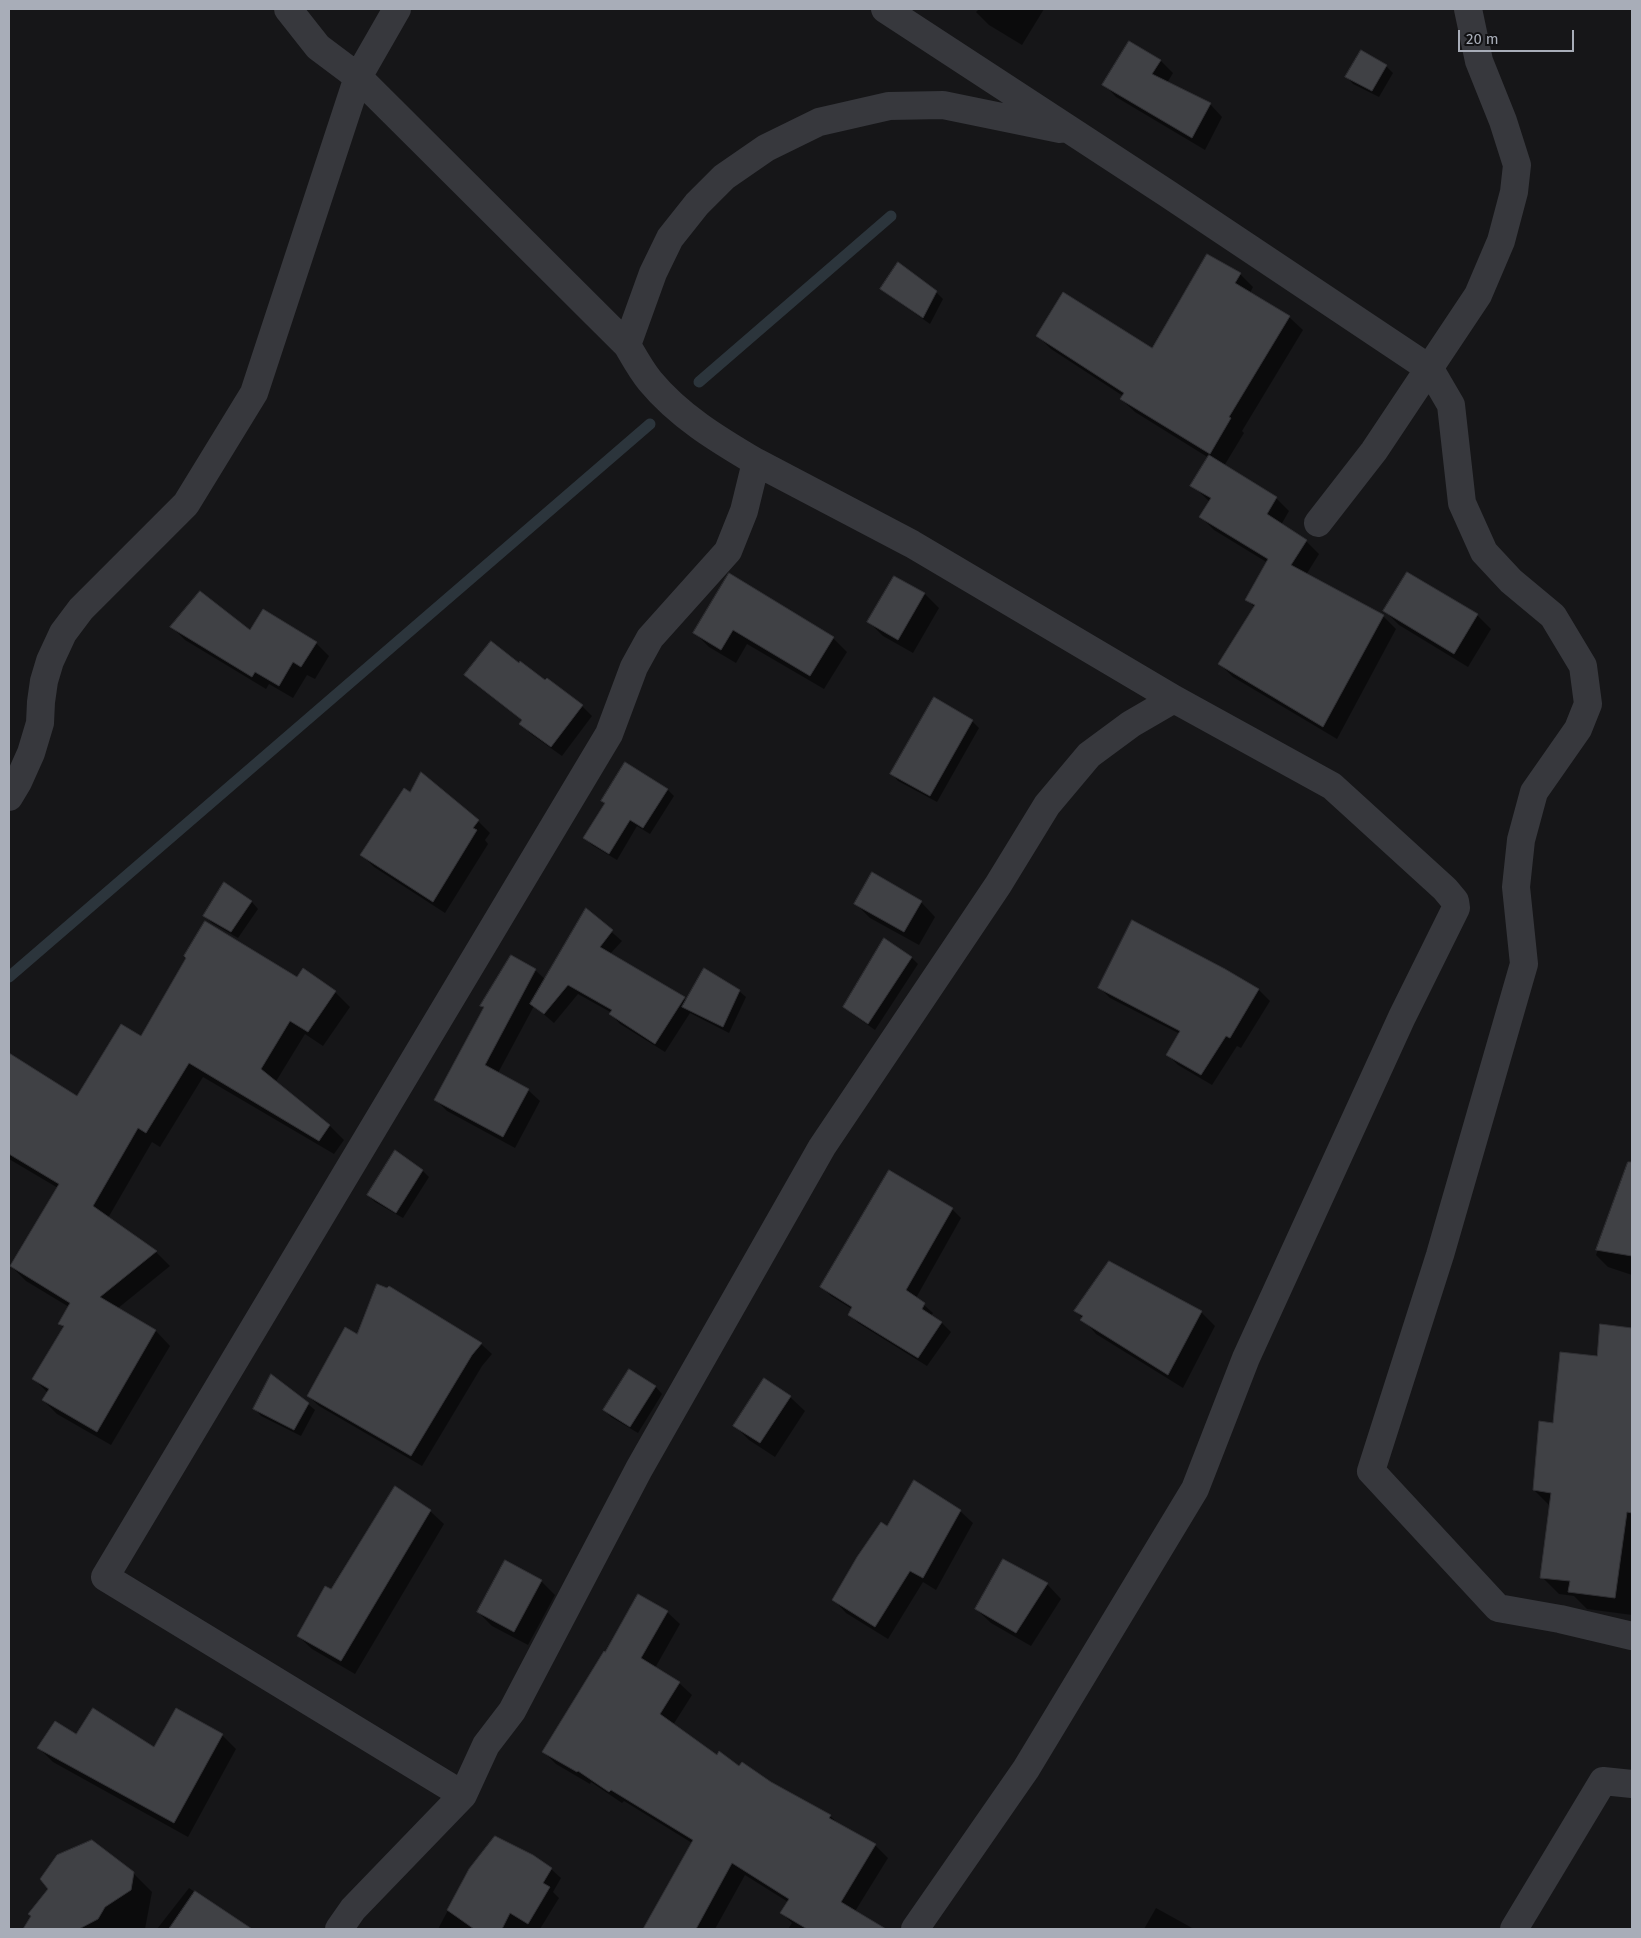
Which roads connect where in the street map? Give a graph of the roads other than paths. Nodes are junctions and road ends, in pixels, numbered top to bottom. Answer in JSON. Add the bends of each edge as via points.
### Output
{"nodes":[{"id":1,"x":288,"y":9,"type":"edge"},
{"id":2,"x":397,"y":9,"type":"edge"},
{"id":3,"x":885,"y":9,"type":"edge"},
{"id":4,"x":1468,"y":9,"type":"edge"},
{"id":5,"x":358,"y":77,"type":"junction"},
{"id":6,"x":1073,"y":132,"type":"junction"},
{"id":7,"x":627,"y":345,"type":"junction"},
{"id":8,"x":1430,"y":369,"type":"junction"},
{"id":9,"x":756,"y":462,"type":"junction"},
{"id":10,"x":1318,"y":523,"type":"dead end"},
{"id":11,"x":1174,"y":699,"type":"junction"},
{"id":12,"x":9,"y":797,"type":"edge"},
{"id":13,"x":1632,"y":1636,"type":"edge"},
{"id":14,"x":1632,"y":1784,"type":"edge"},
{"id":15,"x":463,"y":1796,"type":"junction"},
{"id":16,"x":339,"y":1929,"type":"edge"},
{"id":17,"x":915,"y":1929,"type":"edge"},
{"id":18,"x":1514,"y":1929,"type":"edge"}],
"edges":[{"from":1,"to":5,"type":"street","via":[[318,47]]},
{"from":2,"to":5,"type":"street"},
{"from":3,"to":6,"type":"street"},
{"from":4,"to":8,"type":"street","via":[[1479,61],[1517,165],[1514,192],[1501,241],[1478,296]]},
{"from":5,"to":7,"type":"street"},
{"from":5,"to":12,"type":"street","via":[[254,393],[186,504],[81,608],[63,633],[44,681],[40,723],[33,746]]},
{"from":6,"to":7,"type":"street","via":[[944,105],[889,106],[819,122],[766,148],[724,176],[697,204],[670,238],[653,272]]},
{"from":6,"to":8,"type":"street"},
{"from":7,"to":9,"type":"street","via":[[649,380],[684,416]]},
{"from":8,"to":10,"type":"street","via":[[1374,451]]},
{"from":8,"to":13,"type":"street","via":[[1451,405],[1462,503],[1484,552],[1511,581],[1553,616],[1583,666],[1588,704],[1578,729],[1534,792],[1521,840],[1516,887],[1524,964],[1440,1255],[1371,1471],[1498,1608]]},
{"from":9,"to":11,"type":"street","via":[[912,544]]},
{"from":9,"to":15,"type":"street","via":[[744,511],[728,551],[650,638],[634,667],[609,734],[105,1577]]},
{"from":11,"to":15,"type":"street","via":[[1131,724],[1089,755],[1047,804],[998,885],[822,1147],[639,1469],[512,1711],[486,1745]]},
{"from":11,"to":17,"type":"street","via":[[1332,786],[1445,890],[1455,901],[1456,908],[1402,1017],[1246,1358],[1195,1489],[1026,1769]]},
{"from":14,"to":18,"type":"street","via":[[1603,1781]]},
{"from":15,"to":16,"type":"street","via":[[353,1909]]}]}
